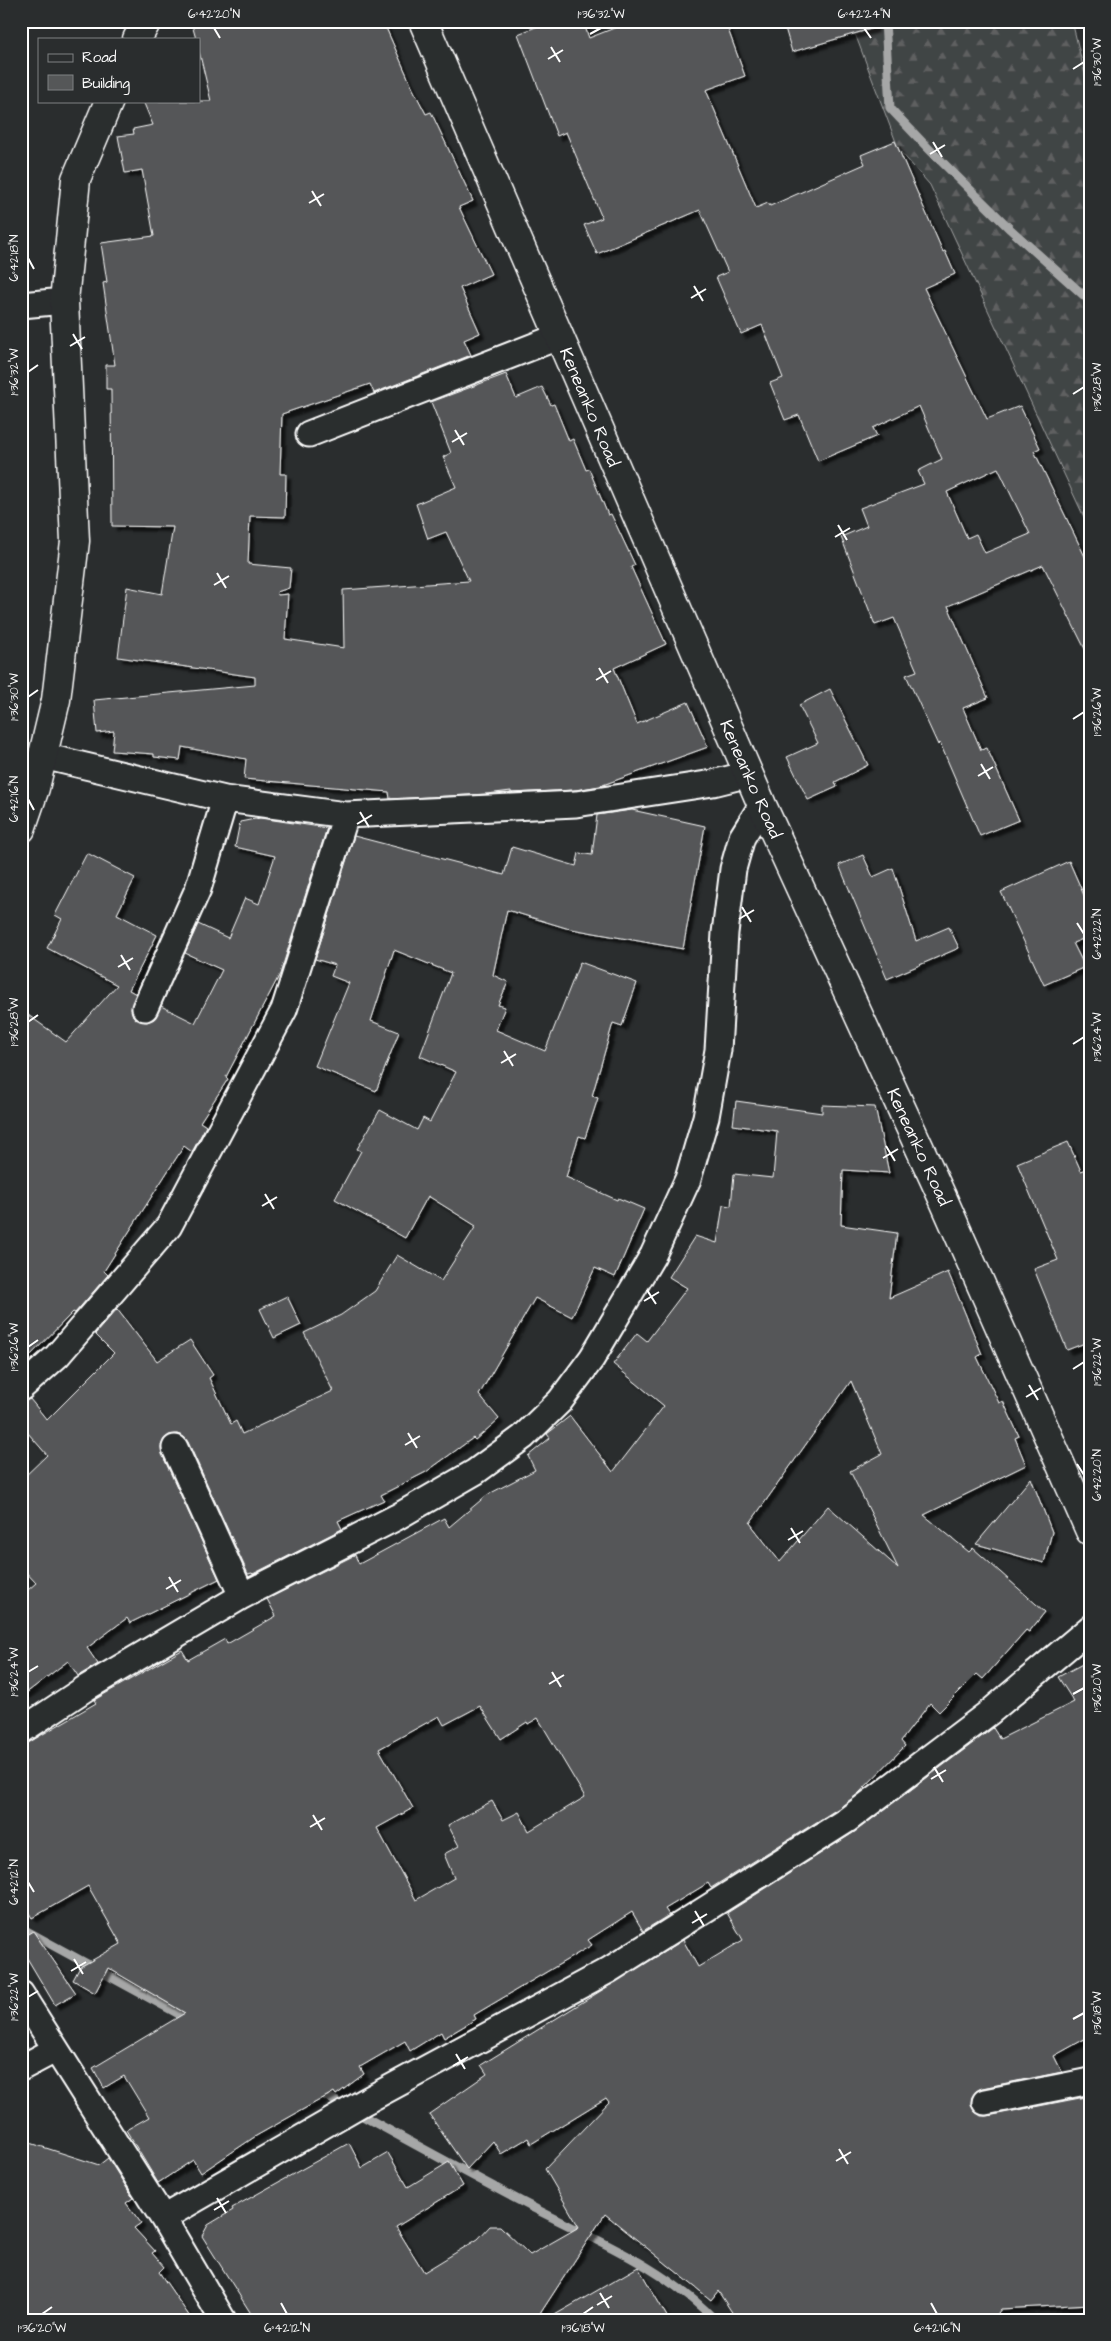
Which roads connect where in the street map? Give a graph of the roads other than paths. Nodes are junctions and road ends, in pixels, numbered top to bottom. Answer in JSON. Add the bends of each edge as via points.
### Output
{"nodes":[{"id":1,"x":147,"y":21,"type":"edge"},
{"id":2,"x":423,"y":21,"type":"edge"},
{"id":3,"x":137,"y":38,"type":"edge"},
{"id":4,"x":109,"y":102,"type":"edge"},
{"id":5,"x":64,"y":301,"type":"junction"},
{"id":6,"x":21,"y":305,"type":"edge"},
{"id":7,"x":560,"y":336,"type":"junction"},
{"id":8,"x":309,"y":434,"type":"dead end"},
{"id":9,"x":43,"y":756,"type":"junction"},
{"id":10,"x":749,"y":774,"type":"junction"},
{"id":11,"x":224,"y":799,"type":"junction"},
{"id":12,"x":762,"y":805,"type":"junction"},
{"id":13,"x":346,"y":815,"type":"junction"},
{"id":14,"x":21,"y":829,"type":"edge"},
{"id":15,"x":145,"y":1008,"type":"dead end"},
{"id":16,"x":21,"y":1388,"type":"edge"},
{"id":17,"x":175,"y":1448,"type":"dead end"},
{"id":18,"x":1090,"y":1531,"type":"edge"},
{"id":19,"x":242,"y":1596,"type":"junction"},
{"id":20,"x":1090,"y":1628,"type":"edge"},
{"id":21,"x":21,"y":1731,"type":"edge"},
{"id":22,"x":21,"y":1994,"type":"edge"},
{"id":23,"x":55,"y":2050,"type":"junction"},
{"id":24,"x":21,"y":2068,"type":"edge"},
{"id":25,"x":1090,"y":2081,"type":"edge"},
{"id":26,"x":985,"y":2102,"type":"dead end"},
{"id":27,"x":163,"y":2218,"type":"junction"},
{"id":28,"x":223,"y":2320,"type":"edge"}],
"edges":[{"from":1,"to":3,"type":"street"},
{"from":2,"to":7,"type":"street","name":"Keneanko Road"},
{"from":4,"to":5,"type":"street","via":[[76,179]]},
{"from":5,"to":6,"type":"street"},
{"from":5,"to":9,"type":"street","via":[[74,541],[56,700]]},
{"from":7,"to":8,"type":"street"},
{"from":7,"to":10,"type":"street","name":"Keneanko Road"},
{"from":9,"to":11,"type":"street"},
{"from":9,"to":14,"type":"street"},
{"from":10,"to":12,"type":"street","name":"Keneanko Road"},
{"from":10,"to":13,"type":"street","via":[[713,783],[576,804]]},
{"from":11,"to":13,"type":"street"},
{"from":11,"to":15,"type":"street","via":[[198,889]]},
{"from":12,"to":18,"type":"street","name":"Keneanko Road","via":[[944,1201]]},
{"from":12,"to":19,"type":"street","via":[[742,837],[733,869],[725,933],[718,1050],[706,1117],[688,1179],[653,1255],[592,1358],[560,1401],[523,1437],[475,1472],[397,1518]]},
{"from":13,"to":16,"type":"street","via":[[284,1010],[169,1226],[57,1356]]},
{"from":17,"to":19,"type":"street"},
{"from":19,"to":21,"type":"street","via":[[86,1688]]},
{"from":20,"to":27,"type":"street","via":[[990,1712],[847,1820],[609,1970],[364,2102]]},
{"from":22,"to":23,"type":"street"},
{"from":23,"to":24,"type":"street"},
{"from":23,"to":27,"type":"street"},
{"from":25,"to":26,"type":"street"},
{"from":27,"to":28,"type":"street"}]}
